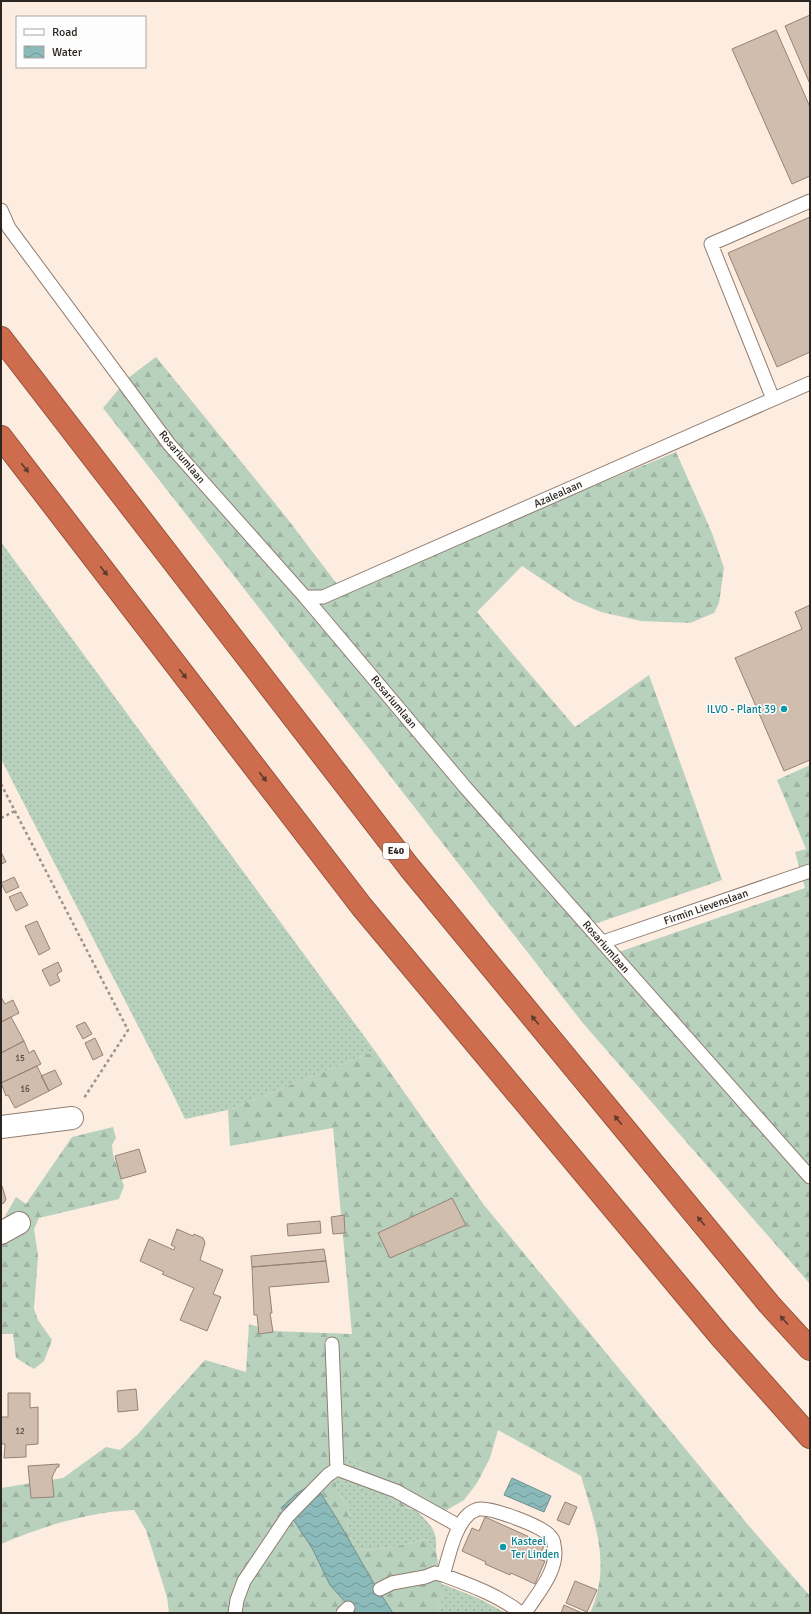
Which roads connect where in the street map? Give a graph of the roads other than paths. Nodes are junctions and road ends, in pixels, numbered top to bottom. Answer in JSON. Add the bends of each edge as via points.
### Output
{"nodes":[{"id":1,"x":810,"y":201,"type":"edge"},
{"id":2,"x":1,"y":210,"type":"edge"},
{"id":3,"x":1,"y":338,"type":"edge"},
{"id":4,"x":810,"y":383,"type":"edge"},
{"id":5,"x":773,"y":399,"type":"junction"},
{"id":6,"x":1,"y":437,"type":"edge"},
{"id":7,"x":305,"y":597,"type":"junction"},
{"id":8,"x":810,"y":871,"type":"edge"},
{"id":9,"x":602,"y":942,"type":"junction"},
{"id":10,"x":72,"y":1118,"type":"road end"},
{"id":11,"x":1,"y":1127,"type":"edge"},
{"id":12,"x":810,"y":1177,"type":"edge"},
{"id":13,"x":332,"y":1344,"type":"dead end"},
{"id":14,"x":810,"y":1349,"type":"edge"},
{"id":15,"x":810,"y":1437,"type":"edge"},
{"id":16,"x":337,"y":1469,"type":"junction"},
{"id":17,"x":459,"y":1526,"type":"junction"},
{"id":18,"x":443,"y":1575,"type":"junction"},
{"id":19,"x":380,"y":1589,"type":"dead end"},
{"id":20,"x":235,"y":1613,"type":"edge"},
{"id":21,"x":521,"y":1613,"type":"edge"},
{"id":22,"x":525,"y":1613,"type":"edge"}],
"edges":[{"from":1,"to":5,"type":"lane","via":[[711,244]]},
{"from":2,"to":7,"type":"lane","name":"Rosariumlaan","via":[[9,228],[169,444]]},
{"from":14,"to":3,"type":"highway","number":"E40","one_way":true,"via":[[769,1304],[409,867]]},
{"from":4,"to":5,"type":"lane","name":"Azalealaan"},
{"from":5,"to":7,"type":"lane","name":"Azalealaan","via":[[323,598]]},
{"from":6,"to":15,"type":"highway","one_way":true,"via":[[362,907],[721,1337]]},
{"from":7,"to":9,"type":"lane","name":"Rosariumlaan","via":[[465,787]]},
{"from":8,"to":9,"type":"lane","name":"Firmin Lievenslaan"},
{"from":9,"to":12,"type":"lane","name":"Rosariumlaan"},
{"from":10,"to":11,"type":"street"},
{"from":13,"to":16,"type":"lane"},
{"from":16,"to":17,"type":"lane","via":[[396,1491]]},
{"from":16,"to":20,"type":"lane","via":[[287,1517],[244,1581]]},
{"from":17,"to":18,"type":"lane"},
{"from":17,"to":22,"type":"lane","via":[[469,1513],[479,1509],[499,1512],[542,1530],[550,1536],[555,1557],[552,1571]]},
{"from":18,"to":19,"type":"lane","via":[[435,1573],[392,1583]]},
{"from":18,"to":21,"type":"lane","via":[[488,1593]]}]}
